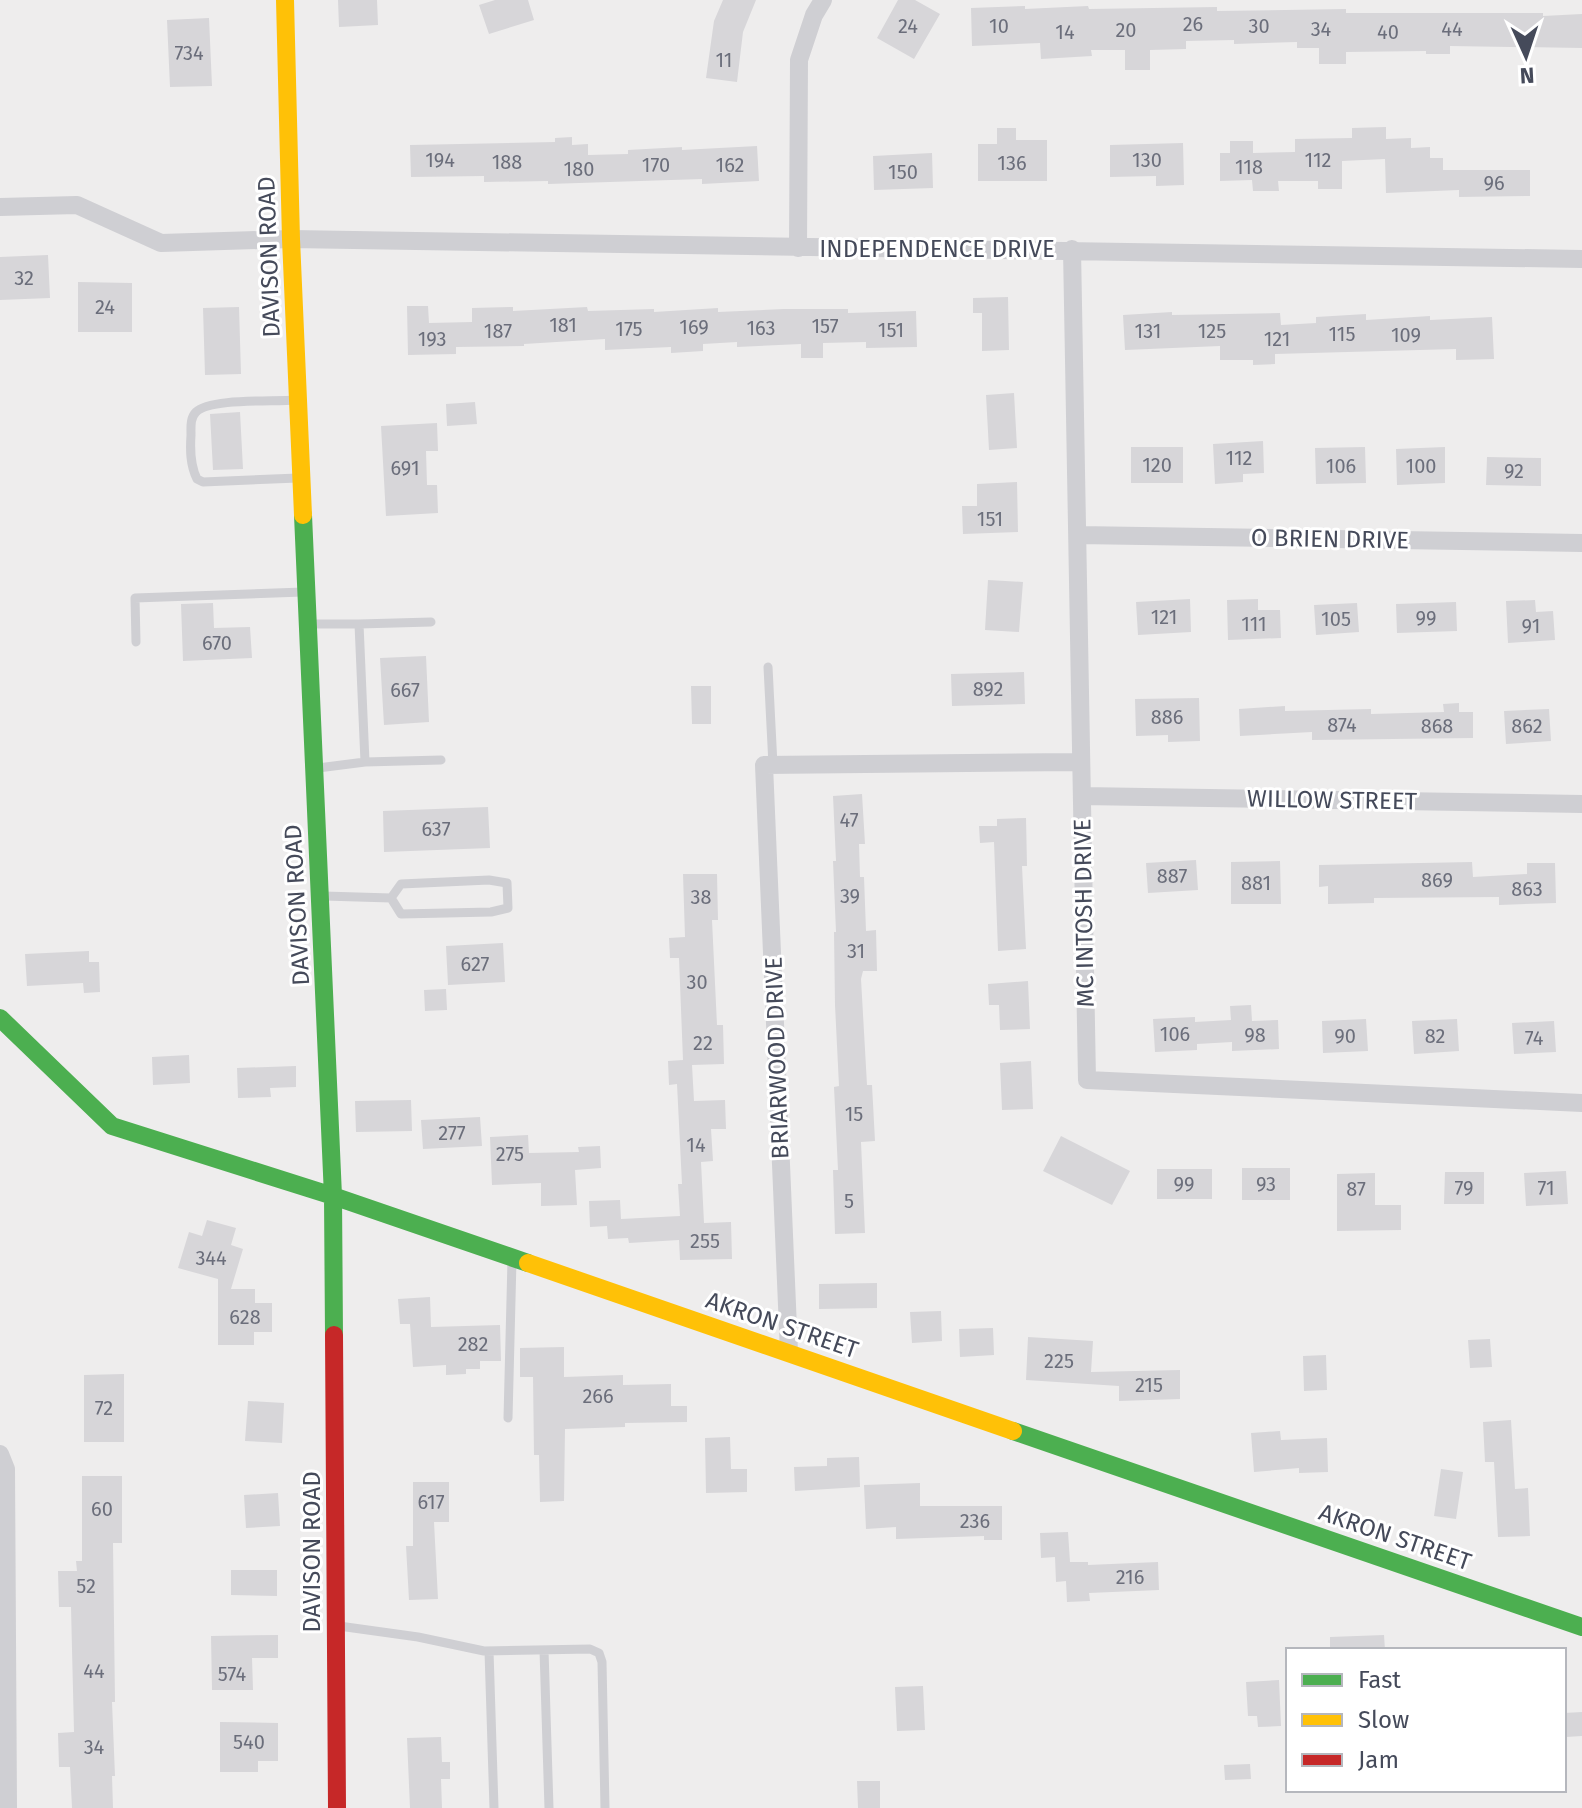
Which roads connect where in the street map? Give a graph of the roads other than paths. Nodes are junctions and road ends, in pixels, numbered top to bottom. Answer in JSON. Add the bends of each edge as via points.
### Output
{"nodes":[{"id":1,"x":285,"y":0,"type":"edge"},
{"id":2,"x":823,"y":0,"type":"edge"},
{"id":3,"x":0,"y":207,"type":"edge"},
{"id":4,"x":291,"y":239,"type":"junction"},
{"id":5,"x":798,"y":248,"type":"junction"},
{"id":6,"x":1072,"y":249,"type":"junction"},
{"id":7,"x":1582,"y":259,"type":"edge"},
{"id":8,"x":298,"y":400,"type":"junction"},
{"id":9,"x":302,"y":477,"type":"junction"},
{"id":10,"x":1078,"y":535,"type":"junction"},
{"id":11,"x":1582,"y":543,"type":"edge"},
{"id":12,"x":307,"y":592,"type":"junction"},
{"id":13,"x":431,"y":622,"type":"dead end"},
{"id":14,"x":308,"y":624,"type":"junction"},
{"id":15,"x":359,"y":624,"type":"junction"},
{"id":16,"x":136,"y":642,"type":"dead end"},
{"id":17,"x":768,"y":667,"type":"dead end"},
{"id":18,"x":441,"y":760,"type":"dead end"},
{"id":19,"x":365,"y":762,"type":"junction"},
{"id":20,"x":1080,"y":762,"type":"junction"},
{"id":21,"x":769,"y":765,"type":"junction"},
{"id":22,"x":314,"y":769,"type":"junction"},
{"id":23,"x":1082,"y":796,"type":"junction"},
{"id":24,"x":1582,"y":804,"type":"edge"},
{"id":25,"x":320,"y":896,"type":"junction"},
{"id":26,"x":391,"y":898,"type":"junction"},
{"id":27,"x":0,"y":1018,"type":"edge"},
{"id":28,"x":1582,"y":1103,"type":"edge"},
{"id":29,"x":333,"y":1196,"type":"junction"},
{"id":30,"x":512,"y":1257,"type":"junction"},
{"id":31,"x":789,"y":1352,"type":"junction"},
{"id":32,"x":508,"y":1418,"type":"dead end"},
{"id":33,"x":0,"y":1454,"type":"edge"},
{"id":34,"x":336,"y":1626,"type":"junction"},
{"id":35,"x":1582,"y":1627,"type":"edge"},
{"id":36,"x":544,"y":1650,"type":"junction"},
{"id":37,"x":489,"y":1651,"type":"junction"},
{"id":38,"x":8,"y":1808,"type":"edge"},
{"id":39,"x":337,"y":1808,"type":"edge"},
{"id":40,"x":494,"y":1808,"type":"edge"},
{"id":41,"x":549,"y":1808,"type":"edge"},
{"id":42,"x":605,"y":1808,"type":"edge"}],
"edges":[{"from":1,"to":4,"type":"street","name":"DAVISON ROAD"},
{"from":2,"to":5,"type":"street","via":[[799,60]]},
{"from":3,"to":4,"type":"street","name":"INDEPENDENCE DRIVE","via":[[77,205],[161,243]]},
{"from":4,"to":5,"type":"street","name":"INDEPENDENCE DRIVE"},
{"from":4,"to":8,"type":"street","name":"DAVISON ROAD"},
{"from":5,"to":6,"type":"street","name":"INDEPENDENCE DRIVE"},
{"from":6,"to":7,"type":"street","name":"INDEPENDENCE DRIVE"},
{"from":6,"to":10,"type":"street","name":"MC INTOSH DRIVE"},
{"from":8,"to":9,"type":"street","name":"DAVISON ROAD"},
{"from":8,"to":9,"type":"lane","via":[[198,409],[192,415],[191,463],[203,482]]},
{"from":9,"to":12,"type":"street","name":"DAVISON ROAD"},
{"from":10,"to":11,"type":"street","name":"O BRIEN DRIVE"},
{"from":10,"to":20,"type":"street","name":"MC INTOSH DRIVE"},
{"from":12,"to":14,"type":"street","name":"DAVISON ROAD"},
{"from":12,"to":16,"type":"lane","via":[[135,598]]},
{"from":13,"to":15,"type":"lane"},
{"from":14,"to":15,"type":"lane"},
{"from":14,"to":22,"type":"street","name":"DAVISON ROAD"},
{"from":15,"to":19,"type":"lane"},
{"from":17,"to":21,"type":"lane"},
{"from":18,"to":19,"type":"lane"},
{"from":19,"to":22,"type":"lane"},
{"from":20,"to":21,"type":"street"},
{"from":20,"to":23,"type":"street","name":"MC INTOSH DRIVE"},
{"from":21,"to":31,"type":"street","name":"BRIARWOOD DRIVE"},
{"from":22,"to":25,"type":"street","name":"DAVISON ROAD"},
{"from":23,"to":24,"type":"street","name":"WILLOW STREET"},
{"from":23,"to":28,"type":"street","name":"MC INTOSH DRIVE","via":[[1087,1080]]},
{"from":25,"to":26,"type":"lane"},
{"from":25,"to":29,"type":"street","name":"DAVISON ROAD"},
{"from":26,"to":26,"type":"lane","via":[[401,914],[508,908],[507,883],[489,880],[401,884]]},
{"from":27,"to":29,"type":"street","name":"AKRON STREET","via":[[112,1126]]},
{"from":29,"to":30,"type":"street","name":"AKRON STREET"},
{"from":29,"to":34,"type":"street","name":"DAVISON ROAD"},
{"from":30,"to":31,"type":"street","name":"AKRON STREET"},
{"from":30,"to":32,"type":"lane"},
{"from":31,"to":35,"type":"street","name":"AKRON STREET"},
{"from":33,"to":38,"type":"street","via":[[6,1469]]},
{"from":34,"to":37,"type":"lane"},
{"from":34,"to":39,"type":"street","name":"DAVISON ROAD"},
{"from":36,"to":37,"type":"lane"},
{"from":36,"to":41,"type":"lane"},
{"from":36,"to":42,"type":"lane","via":[[599,1653]]},
{"from":37,"to":40,"type":"lane"}]}
